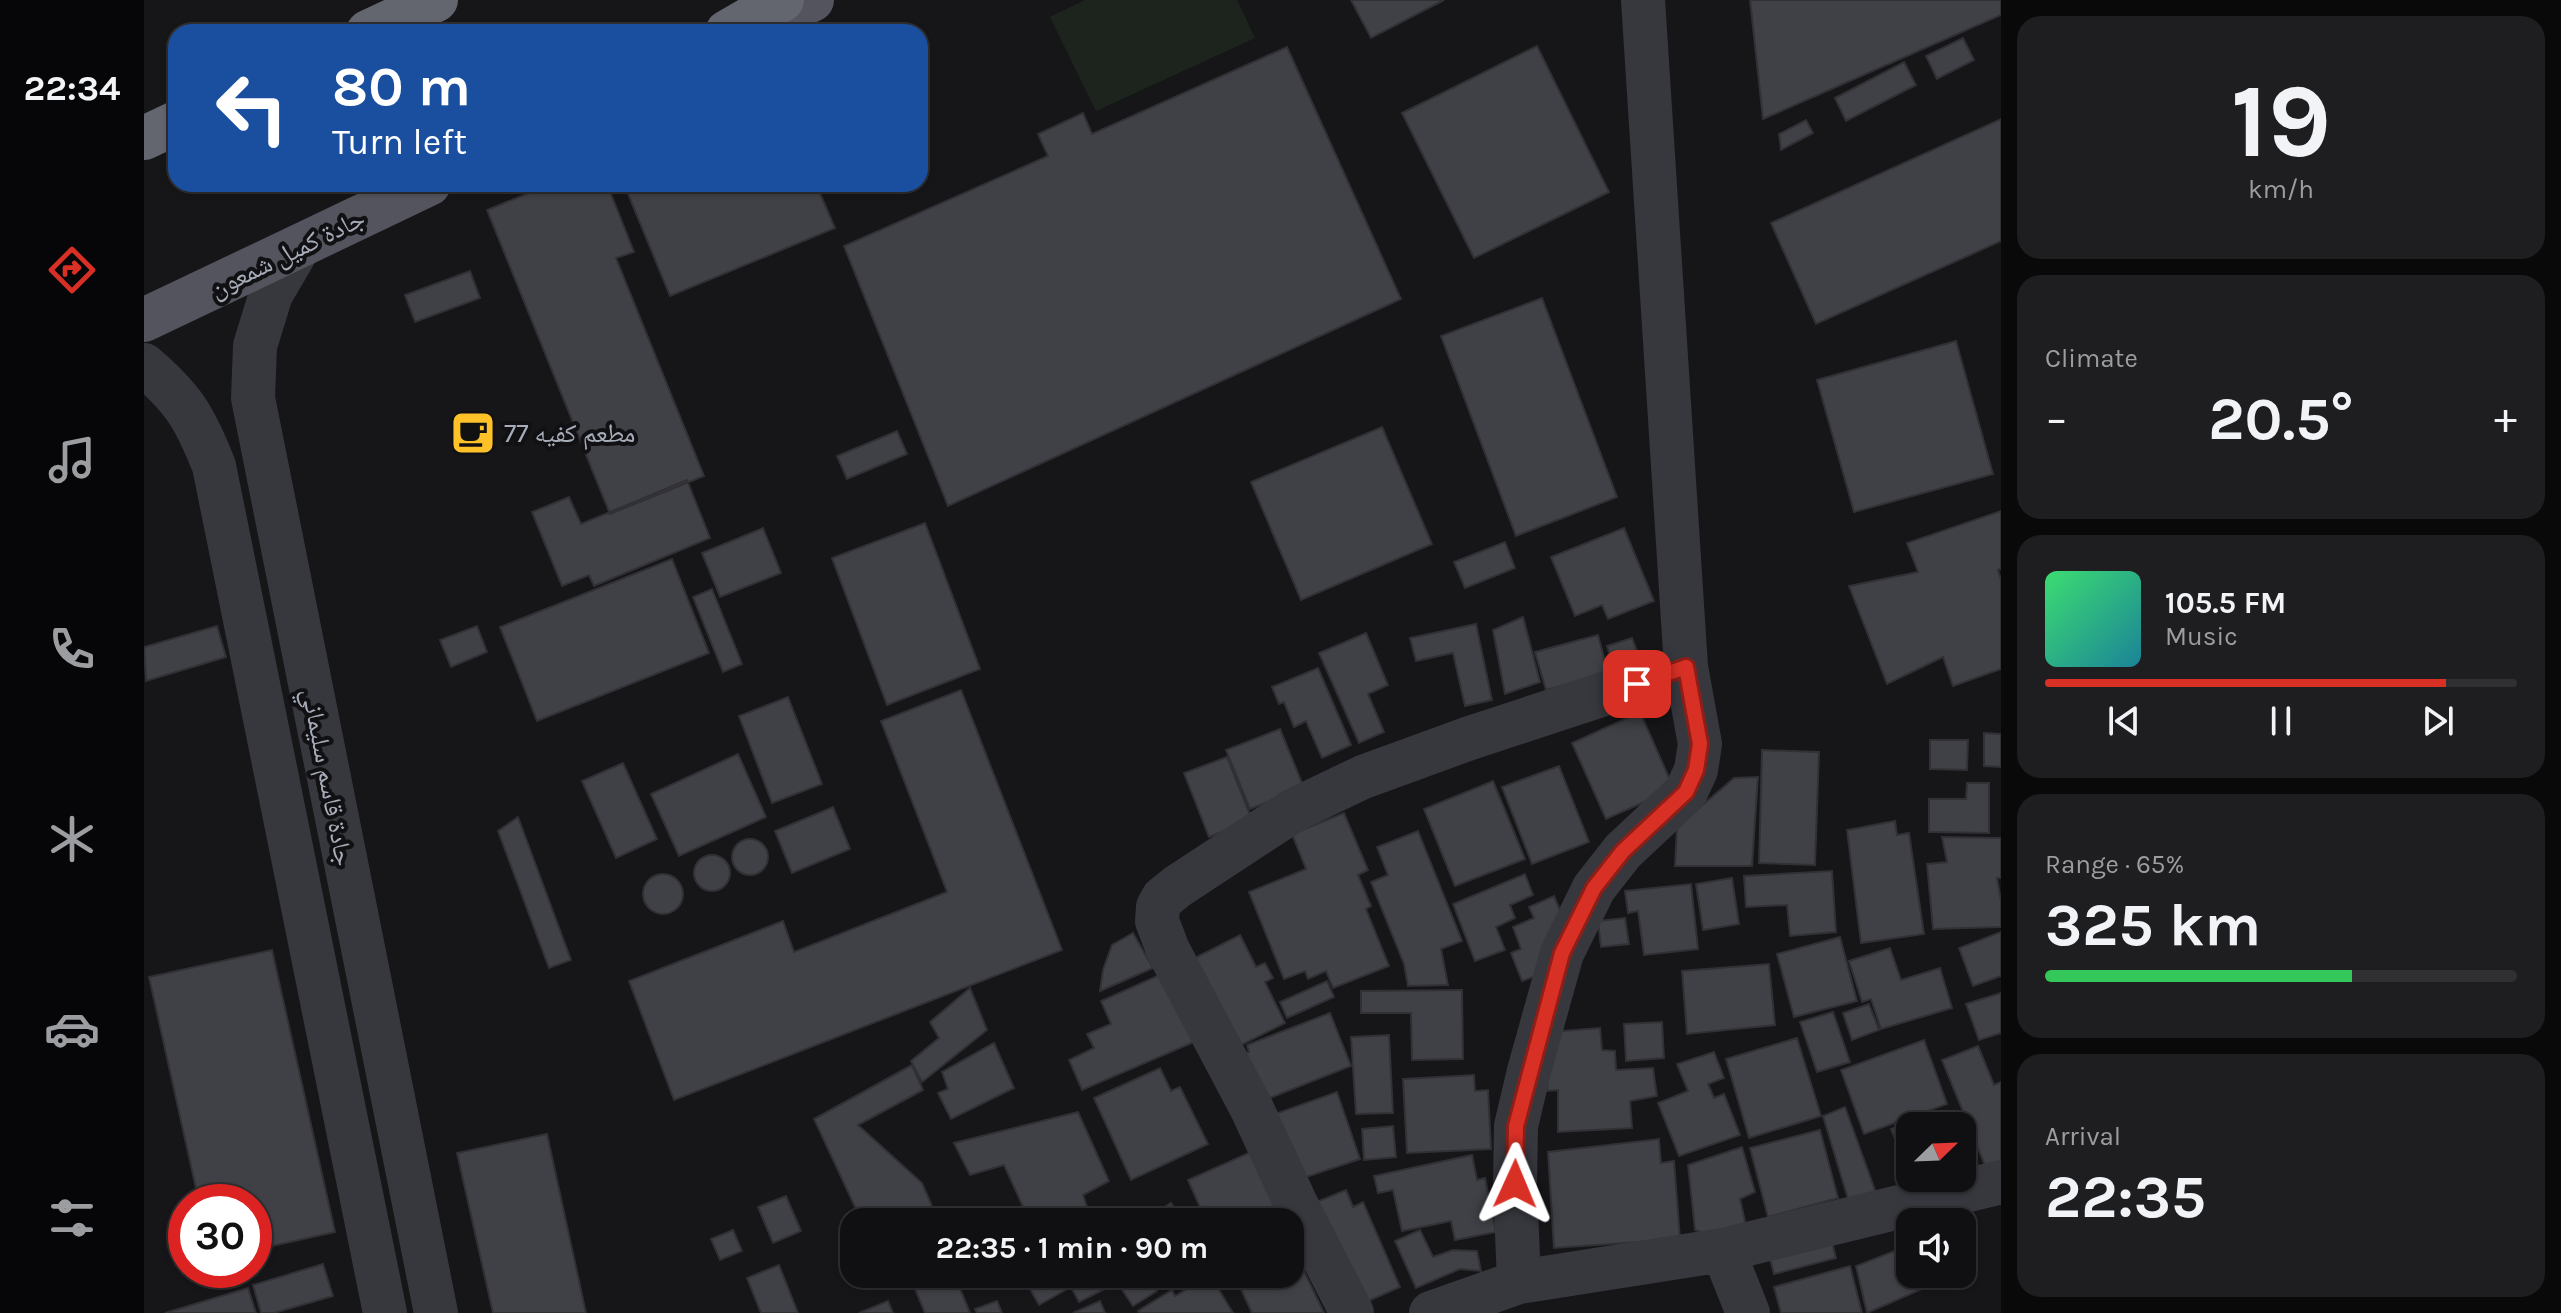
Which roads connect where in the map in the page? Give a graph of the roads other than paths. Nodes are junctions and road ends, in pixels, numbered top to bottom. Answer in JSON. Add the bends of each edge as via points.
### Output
{"nodes":[{"id":1,"x":436,"y":0,"type":"edge"},
{"id":2,"x":782,"y":0,"type":"edge"},
{"id":3,"x":812,"y":0,"type":"edge"},
{"id":4,"x":1643,"y":0,"type":"edge"},
{"id":5,"x":385,"y":24,"type":"edge"},
{"id":6,"x":741,"y":24,"type":"edge"},
{"id":7,"x":760,"y":24,"type":"edge"},
{"id":8,"x":168,"y":127,"type":"edge"},
{"id":9,"x":144,"y":138,"type":"edge"},
{"id":10,"x":413,"y":192,"type":"edge"},
{"id":11,"x":298,"y":248,"type":"junction"},
{"id":12,"x":144,"y":320,"type":"edge"},
{"id":13,"x":144,"y":365,"type":"edge"},
{"id":14,"x":293,"y":601,"type":"junction"},
{"id":15,"x":249,"y":636,"type":"junction"},
{"id":16,"x":302,"y":650,"type":"junction"},
{"id":17,"x":1686,"y":667,"type":"junction"},
{"id":18,"x":2001,"y":1182,"type":"edge"},
{"id":19,"x":1723,"y":1250,"type":"junction"},
{"id":20,"x":1519,"y":1282,"type":"junction"},
{"id":21,"x":385,"y":1313,"type":"edge"},
{"id":22,"x":436,"y":1313,"type":"edge"},
{"id":23,"x":1352,"y":1313,"type":"edge"},
{"id":24,"x":1431,"y":1313,"type":"edge"},
{"id":25,"x":1748,"y":1313,"type":"edge"}],
"edges":[{"from":1,"to":5,"type":"highway"},
{"from":2,"to":6,"type":"highway"},
{"from":3,"to":7,"type":"main road"},
{"from":4,"to":17,"type":"street"},
{"from":8,"to":9,"type":"highway"},
{"from":10,"to":11,"type":"main road","name":"جادة كميل شمعون"},
{"from":11,"to":12,"type":"main road","name":"جادة كميل شمعون"},
{"from":11,"to":14,"type":"street","name":"جادة قاسم سليماني","via":[[271,294],[255,346],[253,398]]},
{"from":13,"to":15,"type":"street","name":"جادة قاسم سليماني","via":[[172,390],[198,425],[214,466]]},
{"from":14,"to":15,"type":"street","via":[[266,597],[253,604]]},
{"from":14,"to":16,"type":"street","name":"جادة قاسم سليماني"},
{"from":15,"to":16,"type":"street","via":[[266,664],[279,665]]},
{"from":15,"to":21,"type":"street","name":"جادة قاسم سليماني"},
{"from":16,"to":22,"type":"street","name":"جادة قاسم سليماني"},
{"from":17,"to":20,"type":"street","via":[[1700,744],[1696,770],[1686,792],[1623,851],[1594,888],[1562,953],[1529,1071],[1516,1126]]},
{"from":17,"to":23,"type":"street","via":[[1470,738],[1323,795],[1178,886],[1158,907],[1157,921],[1168,950]]},
{"from":18,"to":19,"type":"street"},
{"from":19,"to":20,"type":"street"},
{"from":19,"to":25,"type":"street"},
{"from":20,"to":24,"type":"street"}]}
